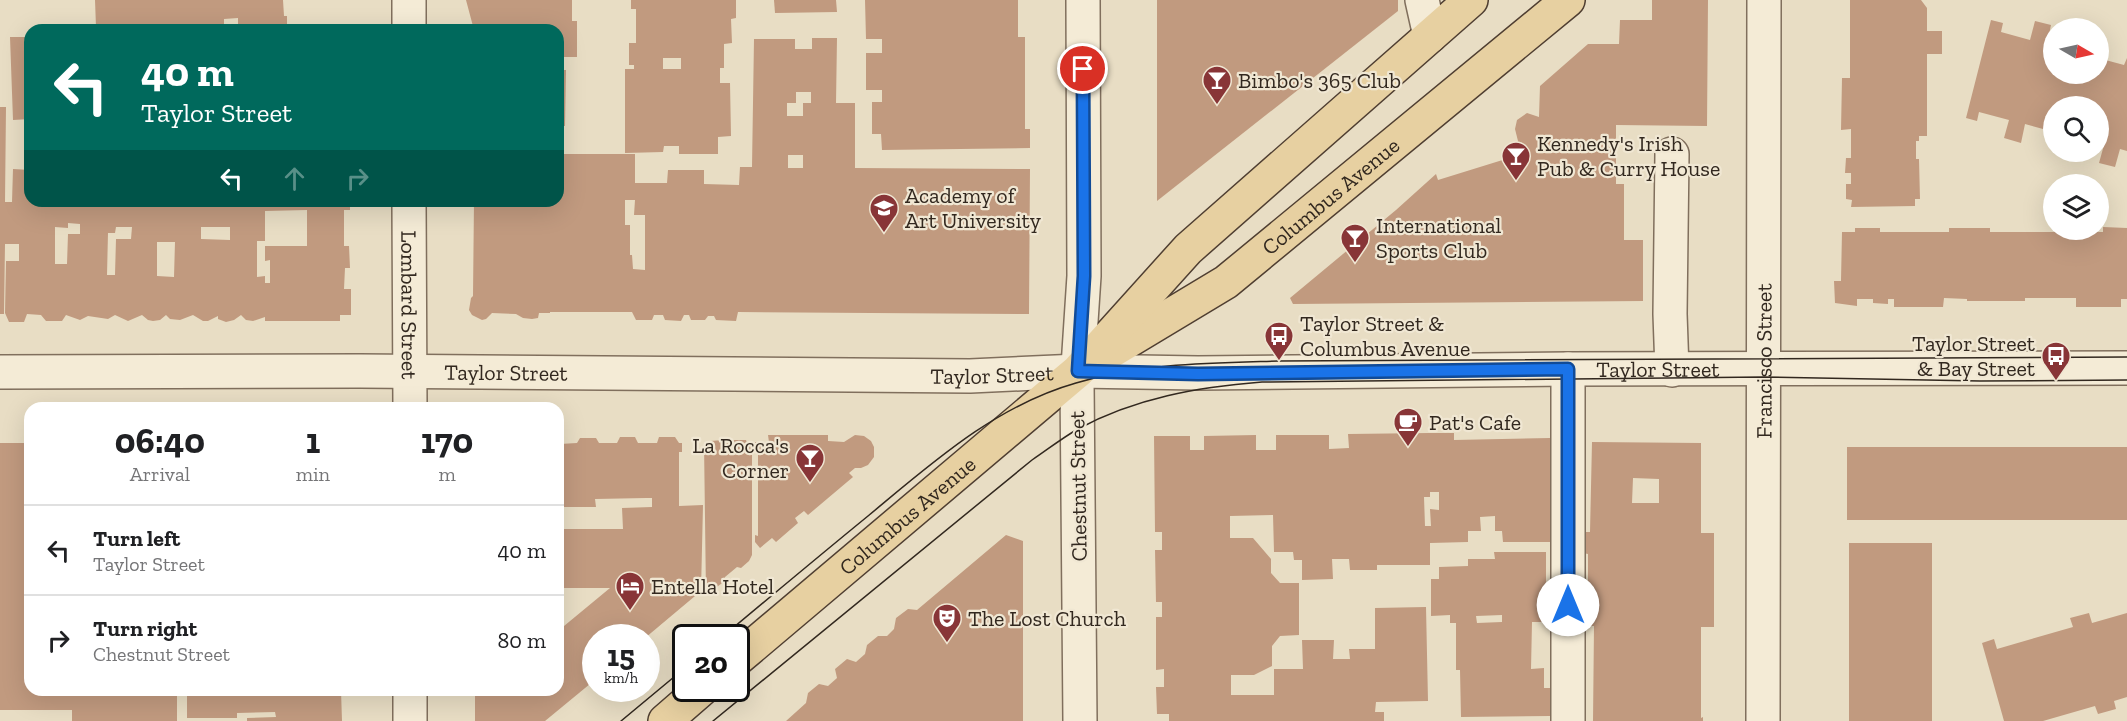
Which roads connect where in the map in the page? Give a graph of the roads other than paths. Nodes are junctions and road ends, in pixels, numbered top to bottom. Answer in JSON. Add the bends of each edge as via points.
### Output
{"nodes":[{"id":1,"x":409,"y":0,"type":"edge"},
{"id":2,"x":1083,"y":0,"type":"edge"},
{"id":3,"x":1422,"y":0,"type":"edge"},
{"id":4,"x":1471,"y":0,"type":"edge"},
{"id":5,"x":1568,"y":0,"type":"edge"},
{"id":6,"x":1764,"y":0,"type":"edge"},
{"id":7,"x":409,"y":24,"type":"edge"},
{"id":8,"x":1430,"y":36,"type":"junction"},
{"id":9,"x":1672,"y":154,"type":"dead end"},
{"id":10,"x":409,"y":207,"type":"edge"},
{"id":11,"x":2127,"y":368,"type":"edge"},
{"id":12,"x":1568,"y":369,"type":"junction"},
{"id":13,"x":1763,"y":369,"type":"junction"},
{"id":14,"x":1672,"y":370,"type":"junction"},
{"id":15,"x":1078,"y":371,"type":"junction"},
{"id":16,"x":0,"y":372,"type":"edge"},
{"id":17,"x":409,"y":372,"type":"junction"},
{"id":18,"x":410,"y":402,"type":"edge"},
{"id":19,"x":750,"y":648,"type":"edge"},
{"id":20,"x":410,"y":696,"type":"edge"},
{"id":21,"x":687,"y":702,"type":"edge"},
{"id":22,"x":410,"y":721,"type":"edge"},
{"id":23,"x":665,"y":721,"type":"edge"},
{"id":24,"x":1080,"y":721,"type":"edge"},
{"id":25,"x":1568,"y":721,"type":"edge"},
{"id":26,"x":1763,"y":721,"type":"edge"}],
"edges":[{"from":1,"to":7,"type":"street"},
{"from":2,"to":15,"type":"street","name":"Chestnut Street","via":[[1084,276]]},
{"from":3,"to":8,"type":"street"},
{"from":4,"to":8,"type":"main road","name":"Columbus Avenue"},
{"from":5,"to":15,"type":"main road","name":"Columbus Avenue","via":[[1226,282]]},
{"from":6,"to":13,"type":"street","name":"Francisco Street"},
{"from":8,"to":15,"type":"main road","name":"Columbus Avenue","via":[[1188,249]]},
{"from":9,"to":14,"type":"street"},
{"from":10,"to":17,"type":"street","name":"Lombard Street"},
{"from":11,"to":13,"type":"street","name":"Taylor Street"},
{"from":12,"to":14,"type":"street","name":"Taylor Street"},
{"from":12,"to":15,"type":"street","name":"Taylor Street","via":[[1198,374]]},
{"from":12,"to":25,"type":"street"},
{"from":13,"to":14,"type":"street","name":"Taylor Street"},
{"from":13,"to":26,"type":"street","name":"Francisco Street"},
{"from":15,"to":17,"type":"street","name":"Taylor Street","via":[[969,376]]},
{"from":15,"to":19,"type":"main road","name":"Columbus Avenue"},
{"from":15,"to":24,"type":"street","name":"Chestnut Street"},
{"from":16,"to":17,"type":"street","name":"Taylor Street"},
{"from":17,"to":18,"type":"street","name":"Lombard Street"},
{"from":20,"to":22,"type":"street"},
{"from":21,"to":23,"type":"main road"}]}
